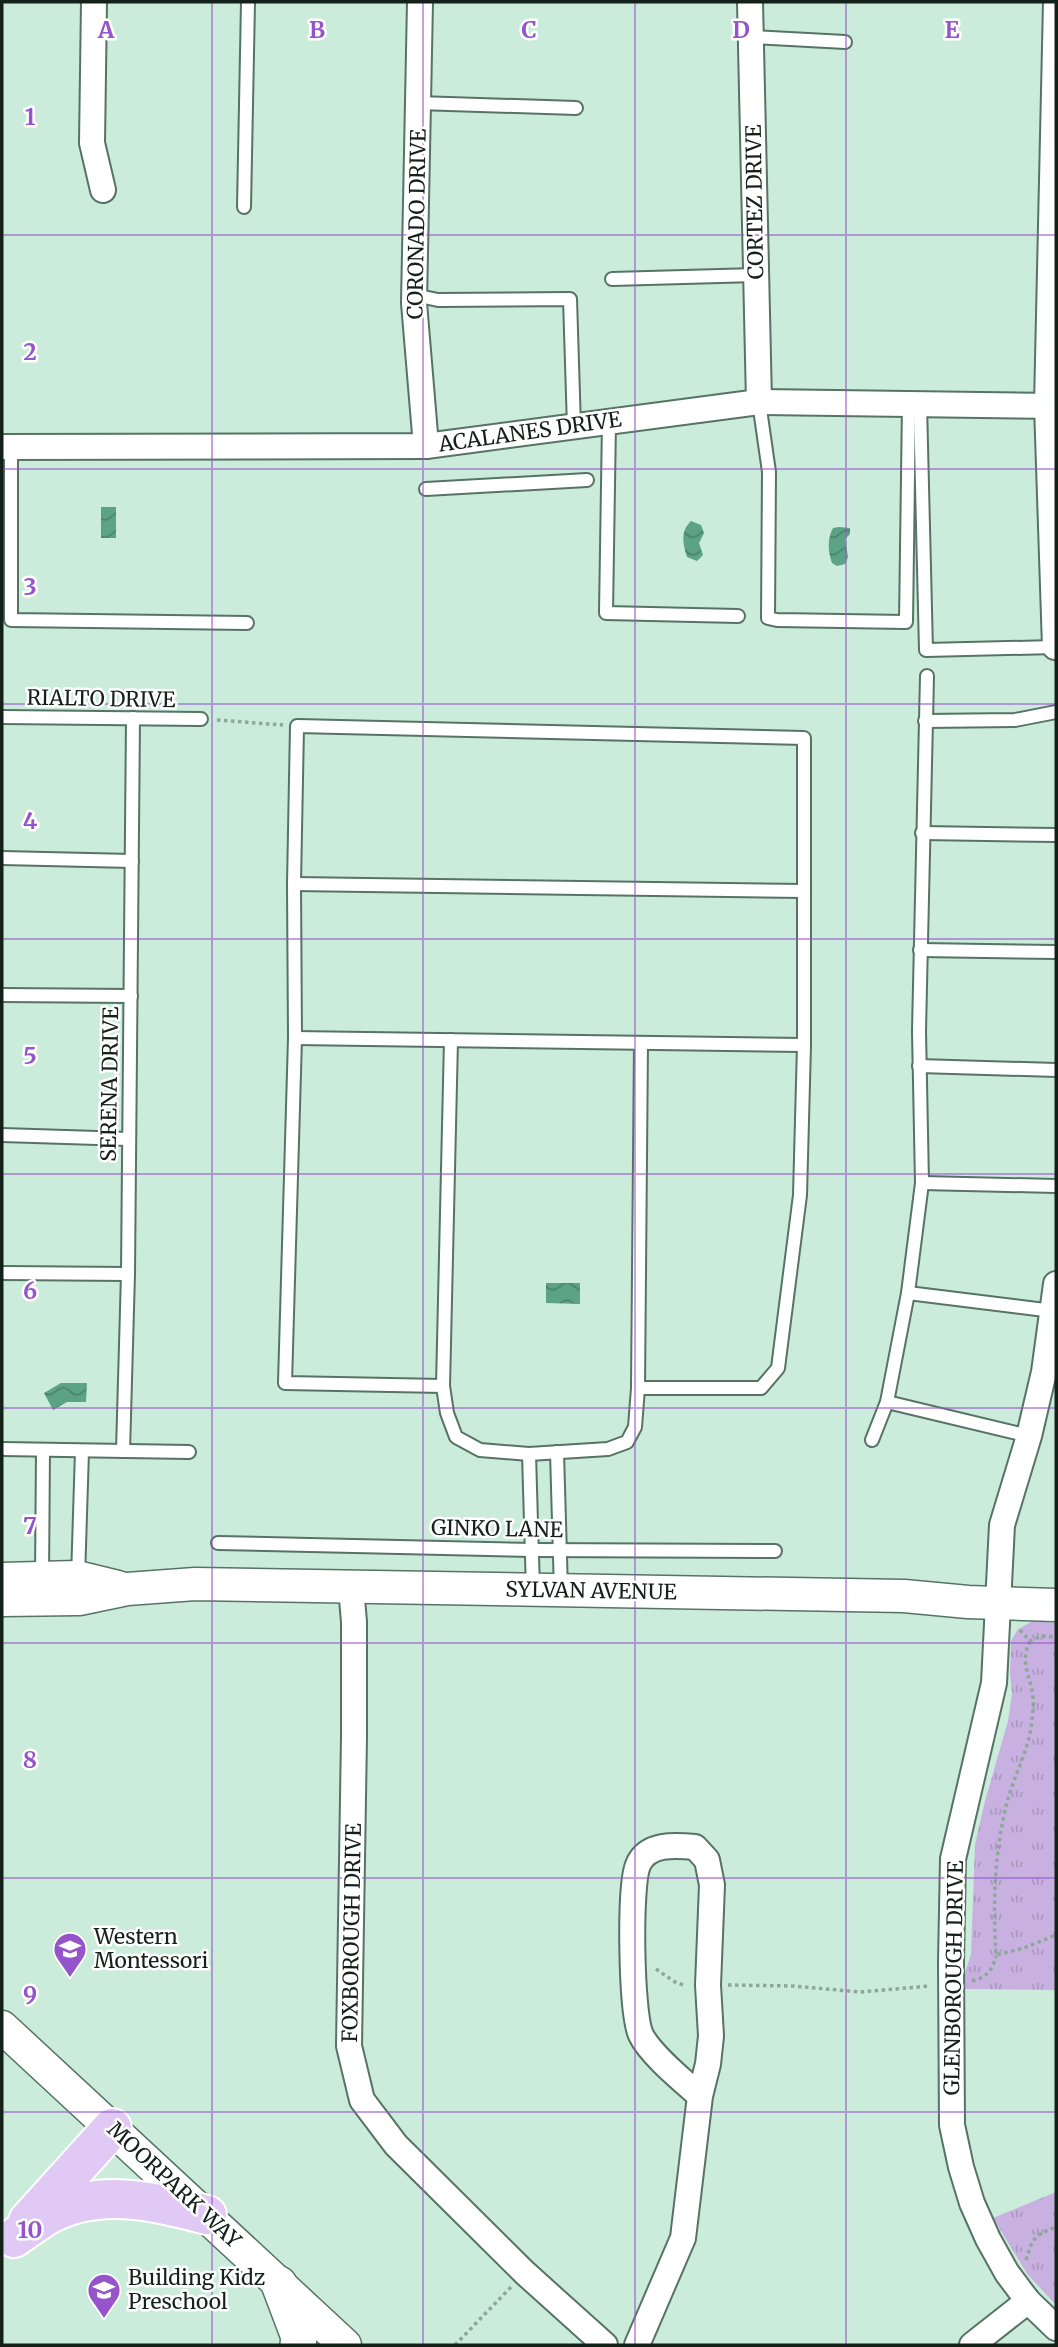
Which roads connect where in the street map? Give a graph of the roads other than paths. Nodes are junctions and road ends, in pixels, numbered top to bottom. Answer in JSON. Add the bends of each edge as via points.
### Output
{"nodes":[{"id":1,"x":94,"y":2,"type":"edge"},
{"id":2,"x":248,"y":2,"type":"edge"},
{"id":3,"x":420,"y":2,"type":"edge"},
{"id":4,"x":750,"y":2,"type":"edge"},
{"id":5,"x":1056,"y":2,"type":"edge"},
{"id":6,"x":751,"y":37,"type":"junction"},
{"id":7,"x":845,"y":42,"type":"dead end"},
{"id":8,"x":1055,"y":73,"type":"edge"},
{"id":9,"x":418,"y":103,"type":"junction"},
{"id":10,"x":576,"y":108,"type":"dead end"},
{"id":11,"x":103,"y":190,"type":"dead end"},
{"id":12,"x":244,"y":207,"type":"dead end"},
{"id":13,"x":756,"y":275,"type":"junction"},
{"id":14,"x":612,"y":279,"type":"dead end"},
{"id":15,"x":414,"y":295,"type":"junction"},
{"id":16,"x":759,"y":402,"type":"junction"},
{"id":17,"x":915,"y":404,"type":"junction"},
{"id":18,"x":1052,"y":405,"type":"edge"},
{"id":19,"x":609,"y":422,"type":"junction"},
{"id":20,"x":574,"y":426,"type":"junction"},
{"id":21,"x":426,"y":446,"type":"junction"},
{"id":22,"x":7,"y":447,"type":"edge"},
{"id":23,"x":587,"y":480,"type":"dead end"},
{"id":24,"x":426,"y":489,"type":"dead end"},
{"id":25,"x":738,"y":616,"type":"dead end"},
{"id":26,"x":247,"y":623,"type":"dead end"},
{"id":27,"x":1055,"y":647,"type":"edge"},
{"id":28,"x":927,"y":676,"type":"dead end"},
{"id":29,"x":1056,"y":712,"type":"edge"},
{"id":30,"x":2,"y":717,"type":"edge"},
{"id":31,"x":133,"y":718,"type":"junction"},
{"id":32,"x":201,"y":719,"type":"road end"},
{"id":33,"x":925,"y":720,"type":"junction"},
{"id":34,"x":922,"y":834,"type":"junction"},
{"id":35,"x":1056,"y":835,"type":"edge"},
{"id":36,"x":2,"y":858,"type":"edge"},
{"id":37,"x":132,"y":861,"type":"junction"},
{"id":38,"x":294,"y":884,"type":"junction"},
{"id":39,"x":804,"y":891,"type":"junction"},
{"id":40,"x":920,"y":950,"type":"junction"},
{"id":41,"x":1056,"y":951,"type":"edge"},
{"id":42,"x":2,"y":995,"type":"edge"},
{"id":43,"x":131,"y":996,"type":"junction"},
{"id":44,"x":295,"y":1038,"type":"junction"},
{"id":45,"x":452,"y":1040,"type":"junction"},
{"id":46,"x":641,"y":1043,"type":"junction"},
{"id":47,"x":804,"y":1045,"type":"junction"},
{"id":48,"x":919,"y":1066,"type":"junction"},
{"id":49,"x":1056,"y":1070,"type":"edge"},
{"id":50,"x":2,"y":1135,"type":"edge"},
{"id":51,"x":129,"y":1139,"type":"junction"},
{"id":52,"x":922,"y":1183,"type":"junction"},
{"id":53,"x":1056,"y":1186,"type":"edge"},
{"id":54,"x":2,"y":1273,"type":"edge"},
{"id":55,"x":128,"y":1274,"type":"junction"},
{"id":56,"x":1056,"y":1284,"type":"edge"},
{"id":57,"x":908,"y":1293,"type":"junction"},
{"id":58,"x":1054,"y":1311,"type":"junction"},
{"id":59,"x":443,"y":1386,"type":"junction"},
{"id":60,"x":638,"y":1388,"type":"junction"},
{"id":61,"x":887,"y":1402,"type":"junction"},
{"id":62,"x":1029,"y":1436,"type":"junction"},
{"id":63,"x":872,"y":1440,"type":"dead end"},
{"id":64,"x":2,"y":1449,"type":"edge"},
{"id":65,"x":43,"y":1450,"type":"junction"},
{"id":66,"x":82,"y":1451,"type":"junction"},
{"id":67,"x":123,"y":1451,"type":"junction"},
{"id":68,"x":189,"y":1452,"type":"dead end"},
{"id":69,"x":557,"y":1452,"type":"junction"},
{"id":70,"x":529,"y":1454,"type":"junction"},
{"id":71,"x":218,"y":1543,"type":"dead end"},
{"id":72,"x":532,"y":1550,"type":"junction"},
{"id":73,"x":559,"y":1550,"type":"junction"},
{"id":74,"x":775,"y":1551,"type":"dead end"},
{"id":75,"x":2,"y":1579,"type":"edge"},
{"id":76,"x":351,"y":1587,"type":"junction"},
{"id":77,"x":78,"y":1588,"type":"junction"},
{"id":78,"x":44,"y":1589,"type":"junction"},
{"id":79,"x":547,"y":1591,"type":"junction"},
{"id":80,"x":2,"y":1600,"type":"edge"},
{"id":81,"x":997,"y":1603,"type":"junction"},
{"id":82,"x":1056,"y":1605,"type":"edge"},
{"id":83,"x":2,"y":2027,"type":"edge"},
{"id":84,"x":700,"y":2096,"type":"junction"},
{"id":85,"x":112,"y":2128,"type":"junction"},
{"id":86,"x":206,"y":2215,"type":"junction"},
{"id":87,"x":8,"y":2249,"type":"edge"},
{"id":88,"x":279,"y":2284,"type":"junction"},
{"id":89,"x":1028,"y":2301,"type":"junction"},
{"id":90,"x":1056,"y":2328,"type":"edge"},
{"id":91,"x":298,"y":2345,"type":"edge"},
{"id":92,"x":345,"y":2345,"type":"edge"},
{"id":93,"x":604,"y":2345,"type":"edge"},
{"id":94,"x":636,"y":2345,"type":"edge"},
{"id":95,"x":972,"y":2345,"type":"edge"}],
"edges":[{"from":1,"to":11,"type":"street","via":[[92,143]]},
{"from":2,"to":12,"type":"lane"},
{"from":3,"to":9,"type":"street","name":"CORONADO DRIVE"},
{"from":4,"to":6,"type":"street","name":"CORTEZ DRIVE"},
{"from":5,"to":8,"type":"street"},
{"from":6,"to":7,"type":"lane"},
{"from":6,"to":13,"type":"street","name":"CORTEZ DRIVE"},
{"from":8,"to":18,"type":"street"},
{"from":9,"to":10,"type":"lane"},
{"from":9,"to":15,"type":"street","name":"CORONADO DRIVE"},
{"from":13,"to":14,"type":"lane"},
{"from":13,"to":16,"type":"street","name":"CORTEZ DRIVE"},
{"from":15,"to":20,"type":"lane","via":[[438,300],[570,299]]},
{"from":15,"to":21,"type":"street","name":"CORONADO DRIVE"},
{"from":16,"to":17,"type":"street","name":"ACALANES DRIVE"},
{"from":16,"to":17,"type":"lane","via":[[769,468],[768,618],[906,622]]},
{"from":16,"to":19,"type":"street","name":"ACALANES DRIVE"},
{"from":17,"to":18,"type":"street","name":"ACALANES DRIVE"},
{"from":17,"to":27,"type":"lane","via":[[926,650]]},
{"from":18,"to":27,"type":"street"},
{"from":19,"to":20,"type":"street","name":"ACALANES DRIVE"},
{"from":19,"to":25,"type":"lane","via":[[606,613]]},
{"from":20,"to":21,"type":"street","name":"ACALANES DRIVE"},
{"from":21,"to":22,"type":"street","name":"ACALANES DRIVE"},
{"from":22,"to":26,"type":"lane","via":[[10,620]]},
{"from":23,"to":24,"type":"lane"},
{"from":28,"to":33,"type":"lane"},
{"from":29,"to":33,"type":"lane","via":[[1015,720]]},
{"from":30,"to":31,"type":"lane","name":"RIALTO DRIVE"},
{"from":31,"to":32,"type":"lane","name":"RIALTO DRIVE"},
{"from":31,"to":37,"type":"lane","name":"SERENA DRIVE"},
{"from":33,"to":34,"type":"lane"},
{"from":34,"to":35,"type":"lane"},
{"from":34,"to":40,"type":"lane"},
{"from":36,"to":37,"type":"lane"},
{"from":37,"to":43,"type":"lane","name":"SERENA DRIVE"},
{"from":38,"to":39,"type":"lane"},
{"from":38,"to":39,"type":"lane","via":[[297,726],[804,738]]},
{"from":38,"to":44,"type":"lane"},
{"from":39,"to":47,"type":"lane"},
{"from":40,"to":41,"type":"lane"},
{"from":40,"to":48,"type":"lane"},
{"from":42,"to":43,"type":"lane"},
{"from":43,"to":51,"type":"lane","name":"SERENA DRIVE"},
{"from":44,"to":45,"type":"lane"},
{"from":44,"to":59,"type":"lane","via":[[285,1383]]},
{"from":45,"to":46,"type":"lane"},
{"from":45,"to":59,"type":"lane"},
{"from":46,"to":47,"type":"lane"},
{"from":46,"to":60,"type":"lane"},
{"from":47,"to":60,"type":"lane","via":[[800,1195],[779,1368],[761,1388]]},
{"from":48,"to":49,"type":"lane"},
{"from":48,"to":52,"type":"lane"},
{"from":50,"to":51,"type":"lane"},
{"from":51,"to":55,"type":"lane","name":"SERENA DRIVE"},
{"from":52,"to":53,"type":"lane"},
{"from":52,"to":57,"type":"lane"},
{"from":54,"to":55,"type":"lane"},
{"from":55,"to":67,"type":"lane","name":"SERENA DRIVE"},
{"from":56,"to":58,"type":"street","name":"GLENBOROUGH DRIVE"},
{"from":57,"to":58,"type":"lane"},
{"from":57,"to":61,"type":"lane"},
{"from":58,"to":62,"type":"street","name":"GLENBOROUGH DRIVE"},
{"from":59,"to":70,"type":"lane","via":[[456,1437],[480,1450]]},
{"from":60,"to":69,"type":"lane","via":[[635,1427],[627,1442],[608,1449]]},
{"from":61,"to":62,"type":"lane"},
{"from":61,"to":63,"type":"lane"},
{"from":62,"to":81,"type":"street","name":"GLENBOROUGH DRIVE","via":[[1002,1525]]},
{"from":64,"to":65,"type":"lane"},
{"from":65,"to":66,"type":"lane"},
{"from":65,"to":78,"type":"lane"},
{"from":66,"to":67,"type":"lane"},
{"from":66,"to":77,"type":"lane"},
{"from":67,"to":68,"type":"lane"},
{"from":69,"to":70,"type":"lane"},
{"from":69,"to":73,"type":"lane"},
{"from":70,"to":72,"type":"lane"},
{"from":71,"to":72,"type":"lane","name":"GINKO LANE"},
{"from":72,"to":73,"type":"lane","name":"GINKO LANE"},
{"from":72,"to":79,"type":"lane"},
{"from":73,"to":74,"type":"lane","name":"GINKO LANE"},
{"from":73,"to":79,"type":"lane"},
{"from":75,"to":78,"type":"street","name":"SYLVAN AVENUE"},
{"from":76,"to":77,"type":"street","name":"SYLVAN AVENUE","via":[[195,1584]]},
{"from":76,"to":79,"type":"street","name":"SYLVAN AVENUE"},
{"from":76,"to":93,"type":"street","name":"FOXBOROUGH DRIVE","via":[[354,1736],[349,2046],[362,2100],[396,2144]]},
{"from":77,"to":78,"type":"street","name":"SYLVAN AVENUE"},
{"from":78,"to":80,"type":"street","name":"SYLVAN AVENUE"},
{"from":79,"to":81,"type":"street","name":"SYLVAN AVENUE","via":[[863,1595]]},
{"from":81,"to":82,"type":"street","name":"SYLVAN AVENUE"},
{"from":81,"to":89,"type":"street","name":"GLENBOROUGH DRIVE","via":[[994,1683],[953,1859],[952,2125],[972,2203],[988,2239]]},
{"from":83,"to":85,"type":"street","name":"MOORPARK WAY"},
{"from":84,"to":84,"type":"street","via":[[710,2036],[712,1885],[707,1860],[695,1847],[654,1848],[638,1864],[632,1909],[635,2019],[641,2037]]},
{"from":84,"to":94,"type":"street","via":[[682,2238]]},
{"from":85,"to":86,"type":"street","name":"MOORPARK WAY"},
{"from":85,"to":87,"type":"highway"},
{"from":86,"to":87,"type":"highway","via":[[118,2197],[81,2202],[48,2215]]},
{"from":86,"to":88,"type":"street","name":"MOORPARK WAY"},
{"from":88,"to":91,"type":"main road"},
{"from":88,"to":92,"type":"street","name":"MOORPARK WAY"},
{"from":89,"to":90,"type":"street","name":"GLENBOROUGH DRIVE"},
{"from":89,"to":95,"type":"street"}]}
